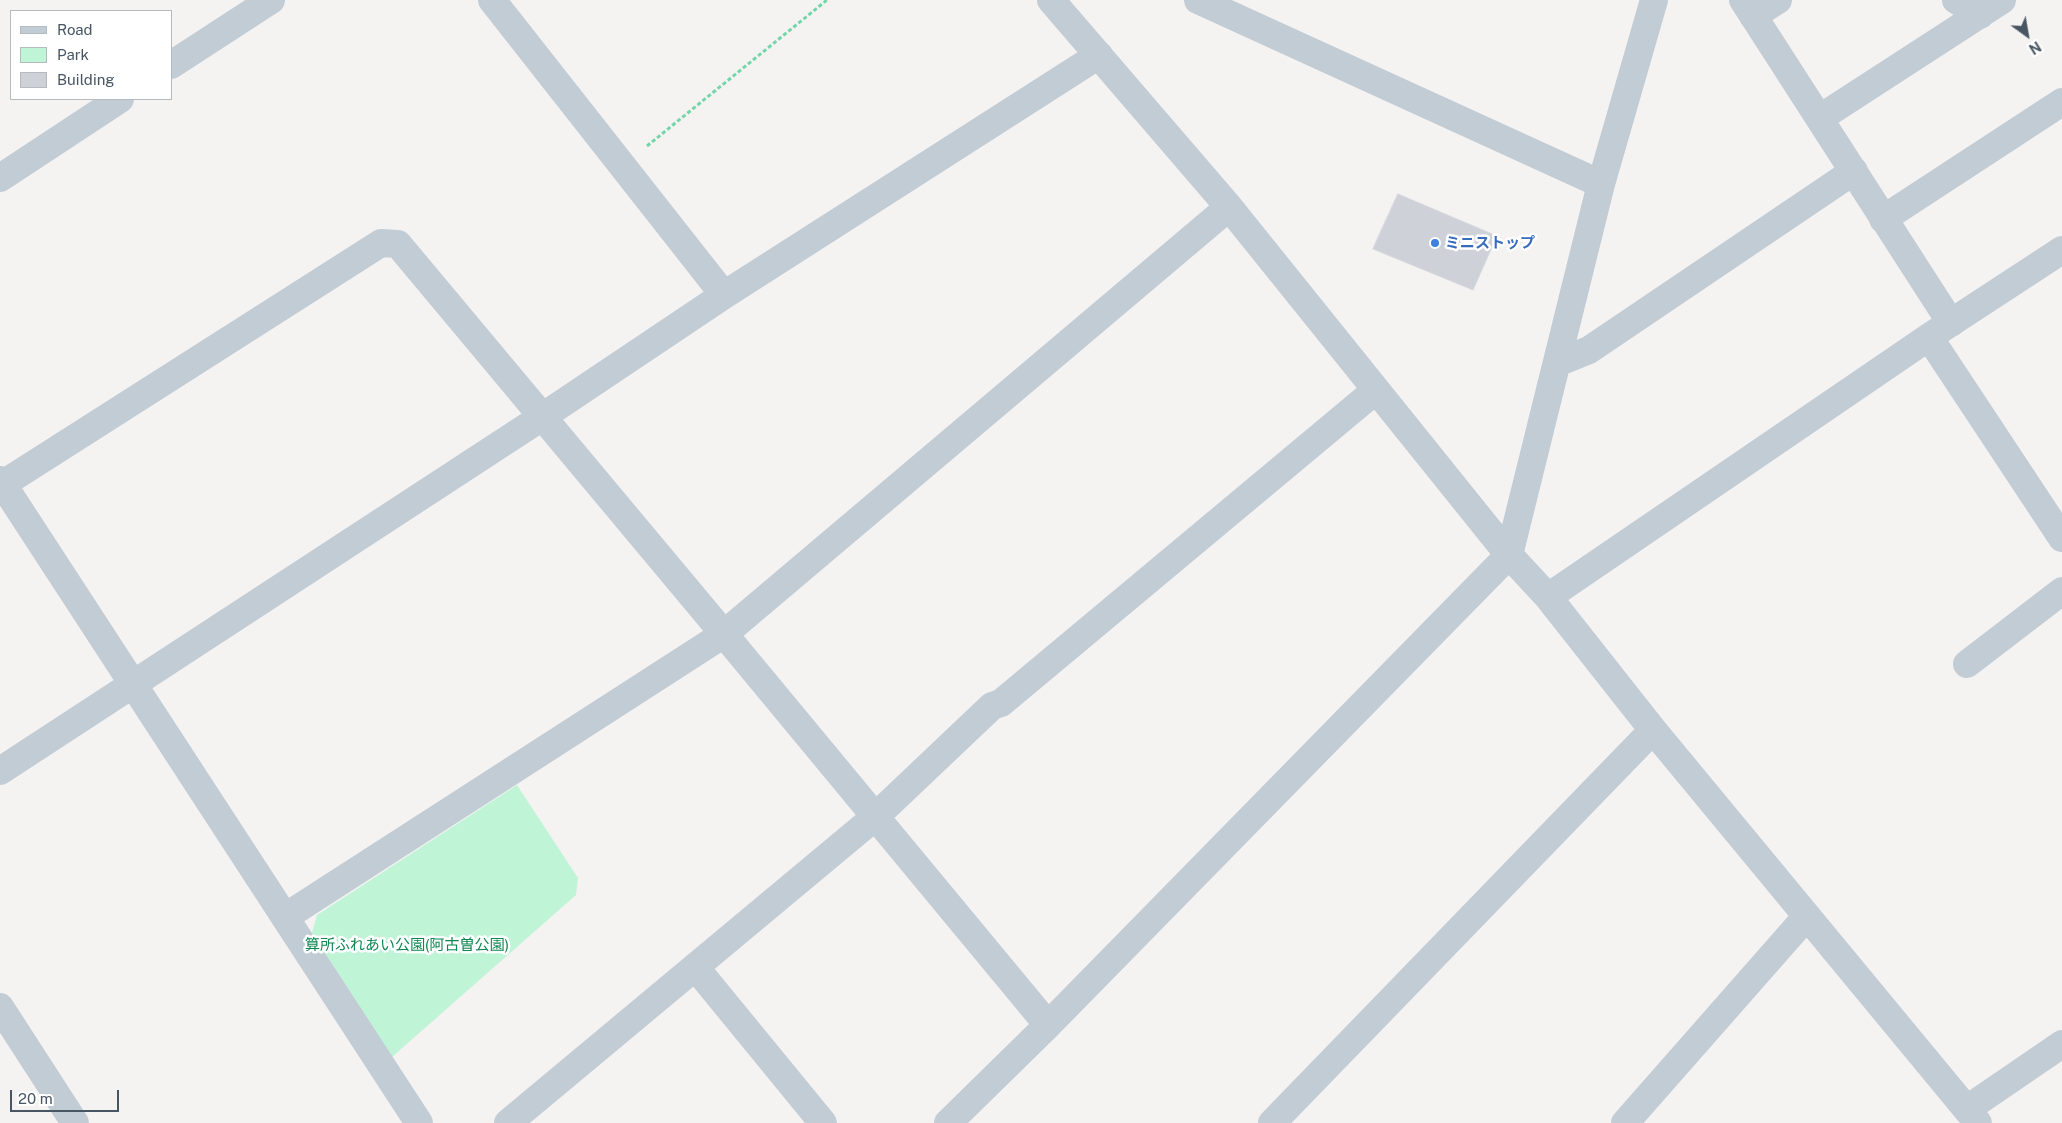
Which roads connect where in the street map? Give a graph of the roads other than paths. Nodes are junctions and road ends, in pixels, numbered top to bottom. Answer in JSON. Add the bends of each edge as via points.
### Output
{"nodes":[{"id":1,"x":270,"y":0,"type":"edge"},
{"id":2,"x":492,"y":0,"type":"edge"},
{"id":3,"x":1050,"y":0,"type":"edge"},
{"id":4,"x":1198,"y":0,"type":"edge"},
{"id":5,"x":1654,"y":0,"type":"edge"},
{"id":6,"x":1778,"y":0,"type":"edge"},
{"id":7,"x":1956,"y":0,"type":"edge"},
{"id":8,"x":2002,"y":0,"type":"edge"},
{"id":9,"x":1748,"y":8,"type":"edge"},
{"id":10,"x":1980,"y":16,"type":"junction"},
{"id":11,"x":1099,"y":55,"type":"junction"},
{"id":12,"x":172,"y":64,"type":"edge"},
{"id":13,"x":118,"y":100,"type":"edge"},
{"id":14,"x":2062,"y":102,"type":"edge"},
{"id":15,"x":1820,"y":118,"type":"junction"},
{"id":16,"x":1854,"y":171,"type":"junction"},
{"id":17,"x":0,"y":178,"type":"edge"},
{"id":18,"x":1601,"y":184,"type":"junction"},
{"id":19,"x":1230,"y":207,"type":"junction"},
{"id":20,"x":1883,"y":219,"type":"junction"},
{"id":21,"x":2062,"y":250,"type":"edge"},
{"id":22,"x":724,"y":295,"type":"junction"},
{"id":23,"x":1940,"y":330,"type":"junction"},
{"id":24,"x":1557,"y":363,"type":"junction"},
{"id":25,"x":1376,"y":390,"type":"junction"},
{"id":26,"x":542,"y":417,"type":"junction"},
{"id":27,"x":1,"y":482,"type":"edge"},
{"id":28,"x":2062,"y":538,"type":"edge"},
{"id":29,"x":1509,"y":555,"type":"junction"},
{"id":30,"x":2062,"y":591,"type":"edge"},
{"id":31,"x":1548,"y":597,"type":"junction"},
{"id":32,"x":724,"y":634,"type":"junction"},
{"id":33,"x":1967,"y":664,"type":"dead end"},
{"id":34,"x":133,"y":683,"type":"junction"},
{"id":35,"x":1653,"y":730,"type":"junction"},
{"id":36,"x":0,"y":771,"type":"edge"},
{"id":37,"x":875,"y":817,"type":"junction"},
{"id":38,"x":1807,"y":916,"type":"junction"},
{"id":39,"x":285,"y":917,"type":"junction"},
{"id":40,"x":696,"y":968,"type":"junction"},
{"id":41,"x":0,"y":1007,"type":"edge"},
{"id":42,"x":1048,"y":1025,"type":"junction"},
{"id":43,"x":2062,"y":1044,"type":"edge"},
{"id":44,"x":1972,"y":1116,"type":"edge"},
{"id":45,"x":75,"y":1123,"type":"edge"},
{"id":46,"x":419,"y":1123,"type":"edge"},
{"id":47,"x":508,"y":1123,"type":"edge"},
{"id":48,"x":822,"y":1123,"type":"edge"},
{"id":49,"x":948,"y":1123,"type":"edge"},
{"id":50,"x":1272,"y":1123,"type":"edge"},
{"id":51,"x":1625,"y":1123,"type":"edge"}],
"edges":[{"from":1,"to":12,"type":"street"},
{"from":2,"to":22,"type":"street"},
{"from":3,"to":11,"type":"street"},
{"from":4,"to":18,"type":"street"},
{"from":5,"to":18,"type":"street"},
{"from":6,"to":9,"type":"street"},
{"from":7,"to":10,"type":"street"},
{"from":8,"to":10,"type":"street"},
{"from":9,"to":15,"type":"street"},
{"from":10,"to":15,"type":"street"},
{"from":11,"to":19,"type":"street"},
{"from":11,"to":22,"type":"street"},
{"from":13,"to":17,"type":"street"},
{"from":14,"to":20,"type":"street"},
{"from":15,"to":16,"type":"street"},
{"from":16,"to":20,"type":"street"},
{"from":16,"to":24,"type":"street","via":[[1589,350]]},
{"from":18,"to":24,"type":"street"},
{"from":19,"to":25,"type":"street"},
{"from":19,"to":32,"type":"street"},
{"from":20,"to":23,"type":"street"},
{"from":21,"to":23,"type":"street"},
{"from":22,"to":26,"type":"street"},
{"from":23,"to":28,"type":"street"},
{"from":23,"to":31,"type":"street"},
{"from":24,"to":29,"type":"street"},
{"from":25,"to":29,"type":"street"},
{"from":25,"to":37,"type":"street","via":[[1001,703],[992,706]]},
{"from":26,"to":27,"type":"street","via":[[398,244],[380,242]]},
{"from":26,"to":32,"type":"street"},
{"from":26,"to":34,"type":"street"},
{"from":27,"to":34,"type":"street"},
{"from":29,"to":31,"type":"street"},
{"from":29,"to":42,"type":"street"},
{"from":30,"to":33,"type":"street"},
{"from":31,"to":35,"type":"street"},
{"from":32,"to":37,"type":"street"},
{"from":32,"to":39,"type":"street"},
{"from":34,"to":36,"type":"street"},
{"from":34,"to":39,"type":"street"},
{"from":35,"to":38,"type":"street"},
{"from":35,"to":50,"type":"street"},
{"from":37,"to":40,"type":"street"},
{"from":37,"to":42,"type":"street"},
{"from":38,"to":44,"type":"street"},
{"from":38,"to":51,"type":"street"},
{"from":39,"to":46,"type":"street"},
{"from":40,"to":47,"type":"street"},
{"from":40,"to":48,"type":"street"},
{"from":41,"to":45,"type":"street"},
{"from":42,"to":49,"type":"street"},
{"from":43,"to":44,"type":"street"}]}
